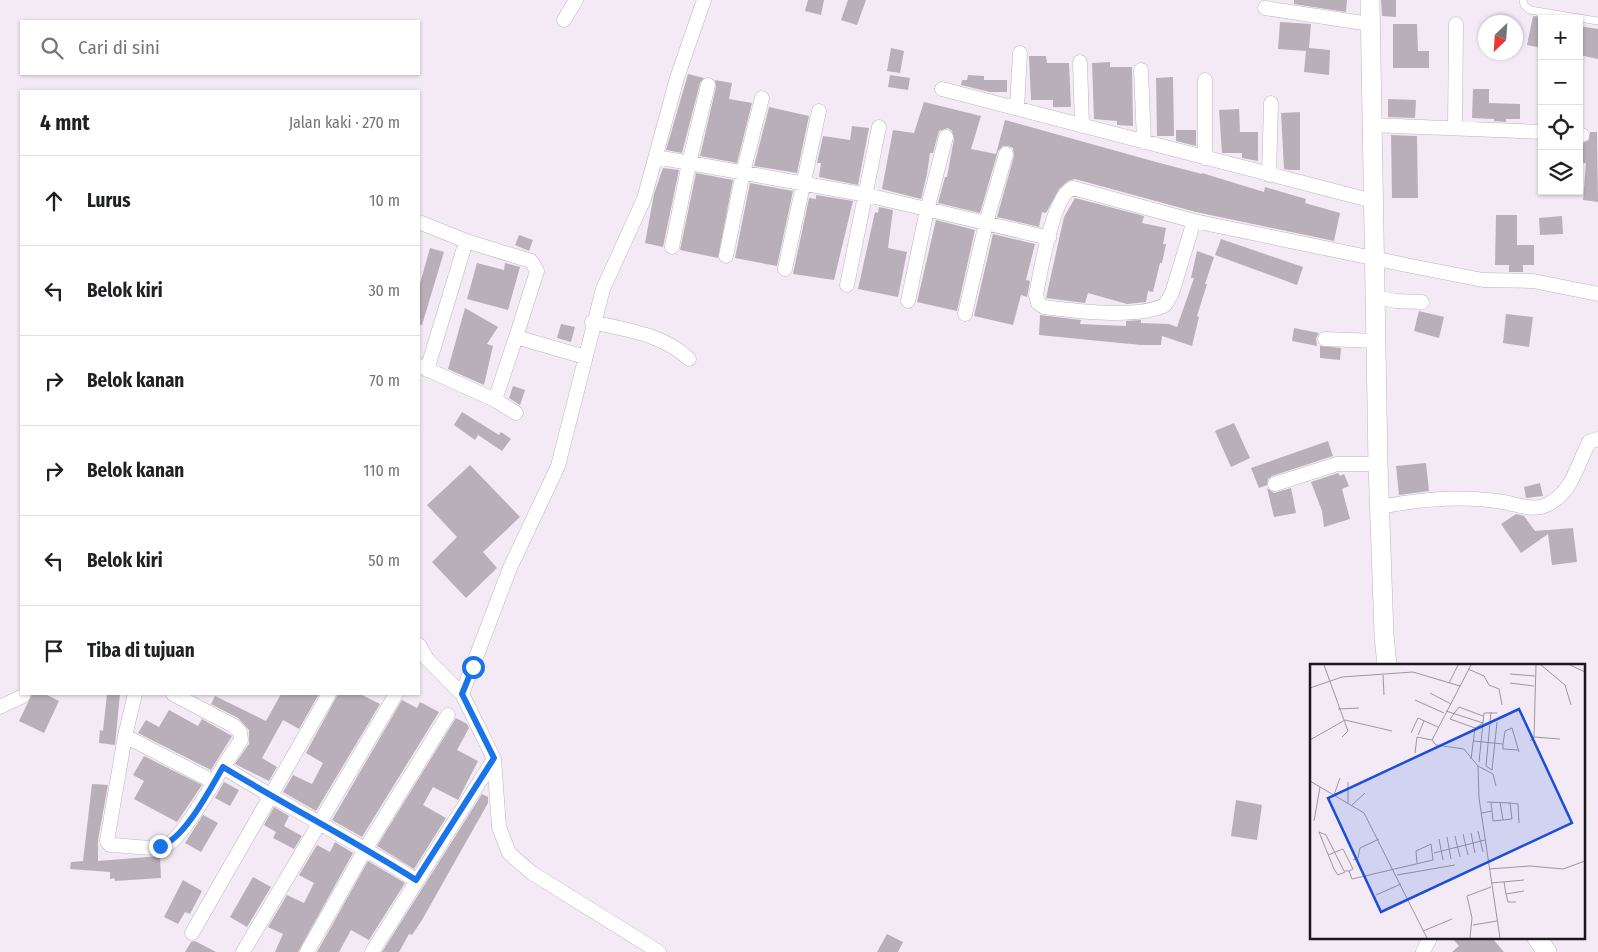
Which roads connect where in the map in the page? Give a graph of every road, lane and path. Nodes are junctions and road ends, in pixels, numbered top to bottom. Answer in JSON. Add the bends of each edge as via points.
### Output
{"nodes":[{"id":1,"x":576,"y":0,"type":"edge"},
{"id":2,"x":704,"y":0,"type":"edge"},
{"id":3,"x":1370,"y":0,"type":"edge"},
{"id":4,"x":1523,"y":0,"type":"edge"},
{"id":5,"x":1265,"y":8,"type":"dead end"},
{"id":6,"x":564,"y":20,"type":"dead end"},
{"id":7,"x":1598,"y":21,"type":"edge"},
{"id":8,"x":1370,"y":24,"type":"junction"},
{"id":9,"x":1456,"y":24,"type":"dead end"},
{"id":10,"x":1020,"y":53,"type":"dead end"},
{"id":11,"x":1080,"y":62,"type":"dead end"},
{"id":12,"x":1141,"y":70,"type":"dead end"},
{"id":13,"x":1205,"y":80,"type":"dead end"},
{"id":14,"x":708,"y":85,"type":"dead end"},
{"id":15,"x":942,"y":89,"type":"dead end"},
{"id":16,"x":762,"y":98,"type":"dead end"},
{"id":17,"x":1270,"y":103,"type":"dead end"},
{"id":18,"x":1017,"y":108,"type":"junction"},
{"id":19,"x":819,"y":111,"type":"dead end"},
{"id":20,"x":1371,"y":125,"type":"junction"},
{"id":21,"x":1082,"y":126,"type":"junction"},
{"id":22,"x":879,"y":127,"type":"dead end"},
{"id":23,"x":1455,"y":127,"type":"junction"},
{"id":24,"x":1538,"y":132,"type":"edge"},
{"id":25,"x":946,"y":138,"type":"dead end"},
{"id":26,"x":1144,"y":142,"type":"junction"},
{"id":27,"x":1006,"y":154,"type":"dead end"},
{"id":28,"x":656,"y":157,"type":"junction"},
{"id":29,"x":1205,"y":158,"type":"junction"},
{"id":30,"x":689,"y":163,"type":"junction"},
{"id":31,"x":743,"y":173,"type":"junction"},
{"id":32,"x":1269,"y":174,"type":"junction"},
{"id":33,"x":803,"y":184,"type":"junction"},
{"id":34,"x":867,"y":195,"type":"junction"},
{"id":35,"x":1373,"y":201,"type":"junction"},
{"id":36,"x":927,"y":210,"type":"junction"},
{"id":37,"x":1194,"y":221,"type":"junction"},
{"id":38,"x":420,"y":222,"type":"edge"},
{"id":39,"x":986,"y":222,"type":"junction"},
{"id":40,"x":1049,"y":238,"type":"junction"},
{"id":41,"x":466,"y":241,"type":"junction"},
{"id":42,"x":672,"y":247,"type":"dead end"},
{"id":43,"x":726,"y":256,"type":"dead end"},
{"id":44,"x":1376,"y":258,"type":"junction"},
{"id":45,"x":785,"y":269,"type":"dead end"},
{"id":46,"x":848,"y":285,"type":"dead end"},
{"id":47,"x":1598,"y":294,"type":"edge"},
{"id":48,"x":1376,"y":297,"type":"junction"},
{"id":49,"x":908,"y":301,"type":"dead end"},
{"id":50,"x":1422,"y":302,"type":"dead end"},
{"id":51,"x":965,"y":314,"type":"dead end"},
{"id":52,"x":592,"y":322,"type":"junction"},
{"id":53,"x":516,"y":336,"type":"junction"},
{"id":54,"x":1325,"y":339,"type":"dead end"},
{"id":55,"x":1376,"y":341,"type":"junction"},
{"id":56,"x":585,"y":357,"type":"junction"},
{"id":57,"x":689,"y":359,"type":"dead end"},
{"id":58,"x":423,"y":368,"type":"edge"},
{"id":59,"x":495,"y":400,"type":"junction"},
{"id":60,"x":516,"y":413,"type":"dead end"},
{"id":61,"x":1598,"y":439,"type":"edge"},
{"id":62,"x":1378,"y":464,"type":"junction"},
{"id":63,"x":1275,"y":484,"type":"dead end"},
{"id":64,"x":1380,"y":507,"type":"junction"},
{"id":65,"x":420,"y":647,"type":"edge"},
{"id":66,"x":1387,"y":664,"type":"edge"},
{"id":67,"x":462,"y":694,"type":"junction"},
{"id":68,"x":134,"y":695,"type":"edge"},
{"id":69,"x":175,"y":695,"type":"edge"},
{"id":70,"x":328,"y":695,"type":"edge"},
{"id":71,"x":395,"y":695,"type":"edge"},
{"id":72,"x":23,"y":696,"type":"dead end"},
{"id":73,"x":0,"y":707,"type":"edge"},
{"id":74,"x":448,"y":715,"type":"dead end"},
{"id":75,"x":125,"y":736,"type":"junction"},
{"id":76,"x":494,"y":758,"type":"junction"},
{"id":77,"x":223,"y":767,"type":"junction"},
{"id":78,"x":214,"y":782,"type":"junction"},
{"id":79,"x":271,"y":796,"type":"junction"},
{"id":80,"x":318,"y":823,"type":"junction"},
{"id":81,"x":366,"y":848,"type":"junction"},
{"id":82,"x":416,"y":880,"type":"junction"},
{"id":83,"x":192,"y":933,"type":"dead end"},
{"id":84,"x":1429,"y":940,"type":"edge"},
{"id":85,"x":1538,"y":940,"type":"edge"},
{"id":86,"x":243,"y":952,"type":"edge"},
{"id":87,"x":307,"y":952,"type":"edge"},
{"id":88,"x":372,"y":952,"type":"edge"},
{"id":89,"x":659,"y":952,"type":"edge"},
{"id":90,"x":1423,"y":952,"type":"edge"},
{"id":91,"x":1546,"y":952,"type":"edge"}],
"edges":[{"from":1,"to":6,"type":"street"},
{"from":2,"to":28,"type":"street","via":[[677,78]]},
{"from":3,"to":8,"type":"street"},
{"from":4,"to":7,"type":"lane","via":[[1530,10]]},
{"from":5,"to":8,"type":"street"},
{"from":8,"to":20,"type":"street"},
{"from":9,"to":23,"type":"street"},
{"from":10,"to":18,"type":"street"},
{"from":11,"to":21,"type":"street"},
{"from":12,"to":26,"type":"street"},
{"from":13,"to":29,"type":"street"},
{"from":14,"to":30,"type":"street"},
{"from":15,"to":18,"type":"street"},
{"from":16,"to":31,"type":"street"},
{"from":17,"to":32,"type":"street"},
{"from":18,"to":21,"type":"street"},
{"from":19,"to":33,"type":"street"},
{"from":20,"to":23,"type":"street"},
{"from":20,"to":35,"type":"street"},
{"from":21,"to":26,"type":"street"},
{"from":22,"to":34,"type":"street"},
{"from":23,"to":24,"type":"street"},
{"from":25,"to":36,"type":"street"},
{"from":26,"to":29,"type":"street"},
{"from":27,"to":39,"type":"street"},
{"from":28,"to":30,"type":"street"},
{"from":28,"to":52,"type":"street","via":[[644,199],[612,265]]},
{"from":29,"to":32,"type":"street"},
{"from":30,"to":31,"type":"street"},
{"from":30,"to":42,"type":"street"},
{"from":31,"to":33,"type":"street"},
{"from":31,"to":43,"type":"street"},
{"from":32,"to":35,"type":"street"},
{"from":33,"to":34,"type":"street"},
{"from":33,"to":45,"type":"street"},
{"from":34,"to":36,"type":"street"},
{"from":34,"to":46,"type":"street"},
{"from":35,"to":44,"type":"street"},
{"from":36,"to":39,"type":"street"},
{"from":36,"to":49,"type":"street"},
{"from":37,"to":40,"type":"street","via":[[1073,188],[1062,198]]},
{"from":37,"to":40,"type":"street","via":[[1169,300],[1154,310],[1087,313],[1040,305],[1036,295]]},
{"from":37,"to":44,"type":"street"},
{"from":38,"to":41,"type":"street"},
{"from":39,"to":40,"type":"street"},
{"from":39,"to":51,"type":"street"},
{"from":41,"to":53,"type":"street","via":[[535,264],[537,270]]},
{"from":41,"to":58,"type":"street"},
{"from":44,"to":47,"type":"street","via":[[1483,280],[1533,281]]},
{"from":44,"to":48,"type":"street"},
{"from":48,"to":50,"type":"street"},
{"from":48,"to":55,"type":"street"},
{"from":52,"to":56,"type":"street"},
{"from":52,"to":57,"type":"street","via":[[645,334],[680,350]]},
{"from":53,"to":56,"type":"street"},
{"from":53,"to":59,"type":"street"},
{"from":54,"to":55,"type":"street"},
{"from":55,"to":62,"type":"street"},
{"from":56,"to":67,"type":"street","via":[[558,466],[510,568]]},
{"from":58,"to":59,"type":"street"},
{"from":59,"to":60,"type":"street"},
{"from":61,"to":64,"type":"street","via":[[1589,442],[1571,483],[1544,506],[1532,508],[1484,499],[1451,499],[1410,501]]},
{"from":62,"to":63,"type":"street","via":[[1337,464]]},
{"from":62,"to":64,"type":"street"},
{"from":64,"to":66,"type":"street"},
{"from":65,"to":67,"type":"street"},
{"from":67,"to":76,"type":"street"},
{"from":68,"to":75,"type":"street"},
{"from":69,"to":77,"type":"street","via":[[240,732],[241,740]]},
{"from":70,"to":79,"type":"street"},
{"from":71,"to":80,"type":"street"},
{"from":72,"to":73,"type":"street"},
{"from":74,"to":81,"type":"street"},
{"from":75,"to":78,"type":"street"},
{"from":75,"to":78,"type":"street","via":[[107,841],[110,845],[170,844]]},
{"from":76,"to":82,"type":"street"},
{"from":76,"to":89,"type":"street","via":[[500,827],[509,853],[532,873]]},
{"from":77,"to":78,"type":"street"},
{"from":77,"to":79,"type":"street"},
{"from":79,"to":80,"type":"street"},
{"from":79,"to":83,"type":"street"},
{"from":80,"to":81,"type":"street"},
{"from":80,"to":86,"type":"street"},
{"from":81,"to":82,"type":"street"},
{"from":81,"to":87,"type":"street"},
{"from":82,"to":88,"type":"street"},
{"from":84,"to":90,"type":"street"},
{"from":85,"to":91,"type":"street"}]}
